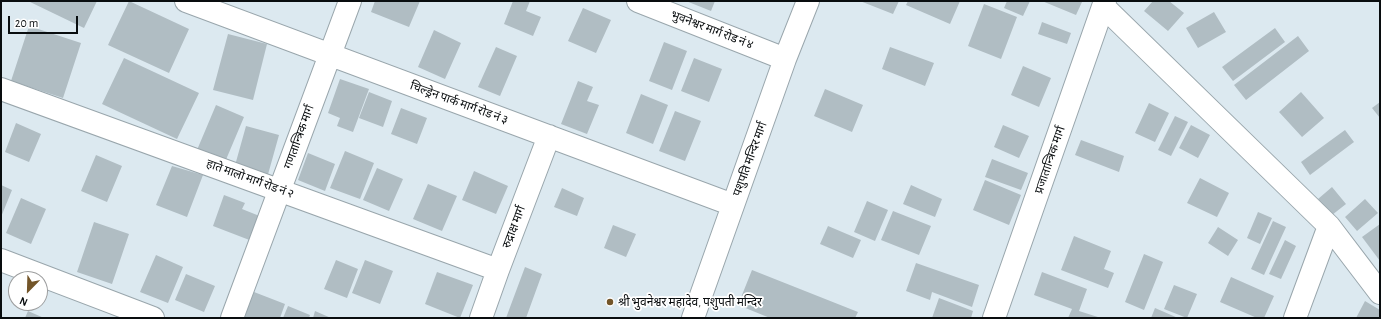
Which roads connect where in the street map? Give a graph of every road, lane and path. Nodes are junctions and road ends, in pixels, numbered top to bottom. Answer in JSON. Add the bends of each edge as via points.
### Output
{"nodes":[{"id":1,"x":186,"y":1,"type":"edge"},
{"id":2,"x":350,"y":1,"type":"edge"},
{"id":3,"x":638,"y":1,"type":"edge"},
{"id":4,"x":808,"y":1,"type":"edge"},
{"id":5,"x":1105,"y":4,"type":"edge"},
{"id":6,"x":330,"y":55,"type":"junction"},
{"id":7,"x":785,"y":59,"type":"junction"},
{"id":8,"x":1,"y":89,"type":"edge"},
{"id":9,"x":549,"y":136,"type":"junction"},
{"id":10,"x":280,"y":190,"type":"junction"},
{"id":11,"x":733,"y":205,"type":"junction"},
{"id":12,"x":1329,"y":226,"type":"junction"},
{"id":13,"x":1,"y":260,"type":"edge"},
{"id":14,"x":498,"y":270,"type":"junction"},
{"id":15,"x":1380,"y":292,"type":"edge"},
{"id":16,"x":154,"y":318,"type":"edge"},
{"id":17,"x":232,"y":318,"type":"edge"},
{"id":18,"x":481,"y":318,"type":"edge"},
{"id":19,"x":693,"y":318,"type":"edge"},
{"id":20,"x":994,"y":318,"type":"edge"},
{"id":21,"x":1295,"y":318,"type":"edge"}],
"edges":[{"from":1,"to":6,"type":"street","name":"चिल्ड्रेन पार्क मार्ग रोड नं ३"},
{"from":2,"to":6,"type":"street","name":"गणतान्त्रिक मार्ग"},
{"from":3,"to":7,"type":"street","name":"भुवनेश्वर मार्ग रोड नं ४"},
{"from":4,"to":7,"type":"street","name":"पशुपति मन्दिर मार्ग"},
{"from":5,"to":12,"type":"street"},
{"from":5,"to":20,"type":"street","name":"प्रजातान्त्रिक मार्ग"},
{"from":6,"to":9,"type":"street","name":"चिल्ड्रेन पार्क मार्ग रोड नं ३"},
{"from":6,"to":10,"type":"street","name":"गणतान्त्रिक मार्ग"},
{"from":7,"to":11,"type":"street","name":"पशुपति मन्दिर मार्ग"},
{"from":8,"to":10,"type":"street","name":"हाते मालो मार्ग रोड नं २"},
{"from":9,"to":11,"type":"street","name":"चिल्ड्रेन पार्क मार्ग रोड नं ३"},
{"from":9,"to":14,"type":"street","name":"रुद्राक्ष मार्ग"},
{"from":10,"to":14,"type":"street","name":"हाते मालो मार्ग रोड नं २"},
{"from":10,"to":17,"type":"street","name":"गणतान्त्रिक मार्ग"},
{"from":11,"to":19,"type":"street","name":"पशुपति मन्दिर मार्ग"},
{"from":12,"to":15,"type":"street"},
{"from":12,"to":21,"type":"street"},
{"from":13,"to":16,"type":"street"},
{"from":14,"to":18,"type":"street","name":"रुद्राक्ष मार्ग"}]}
